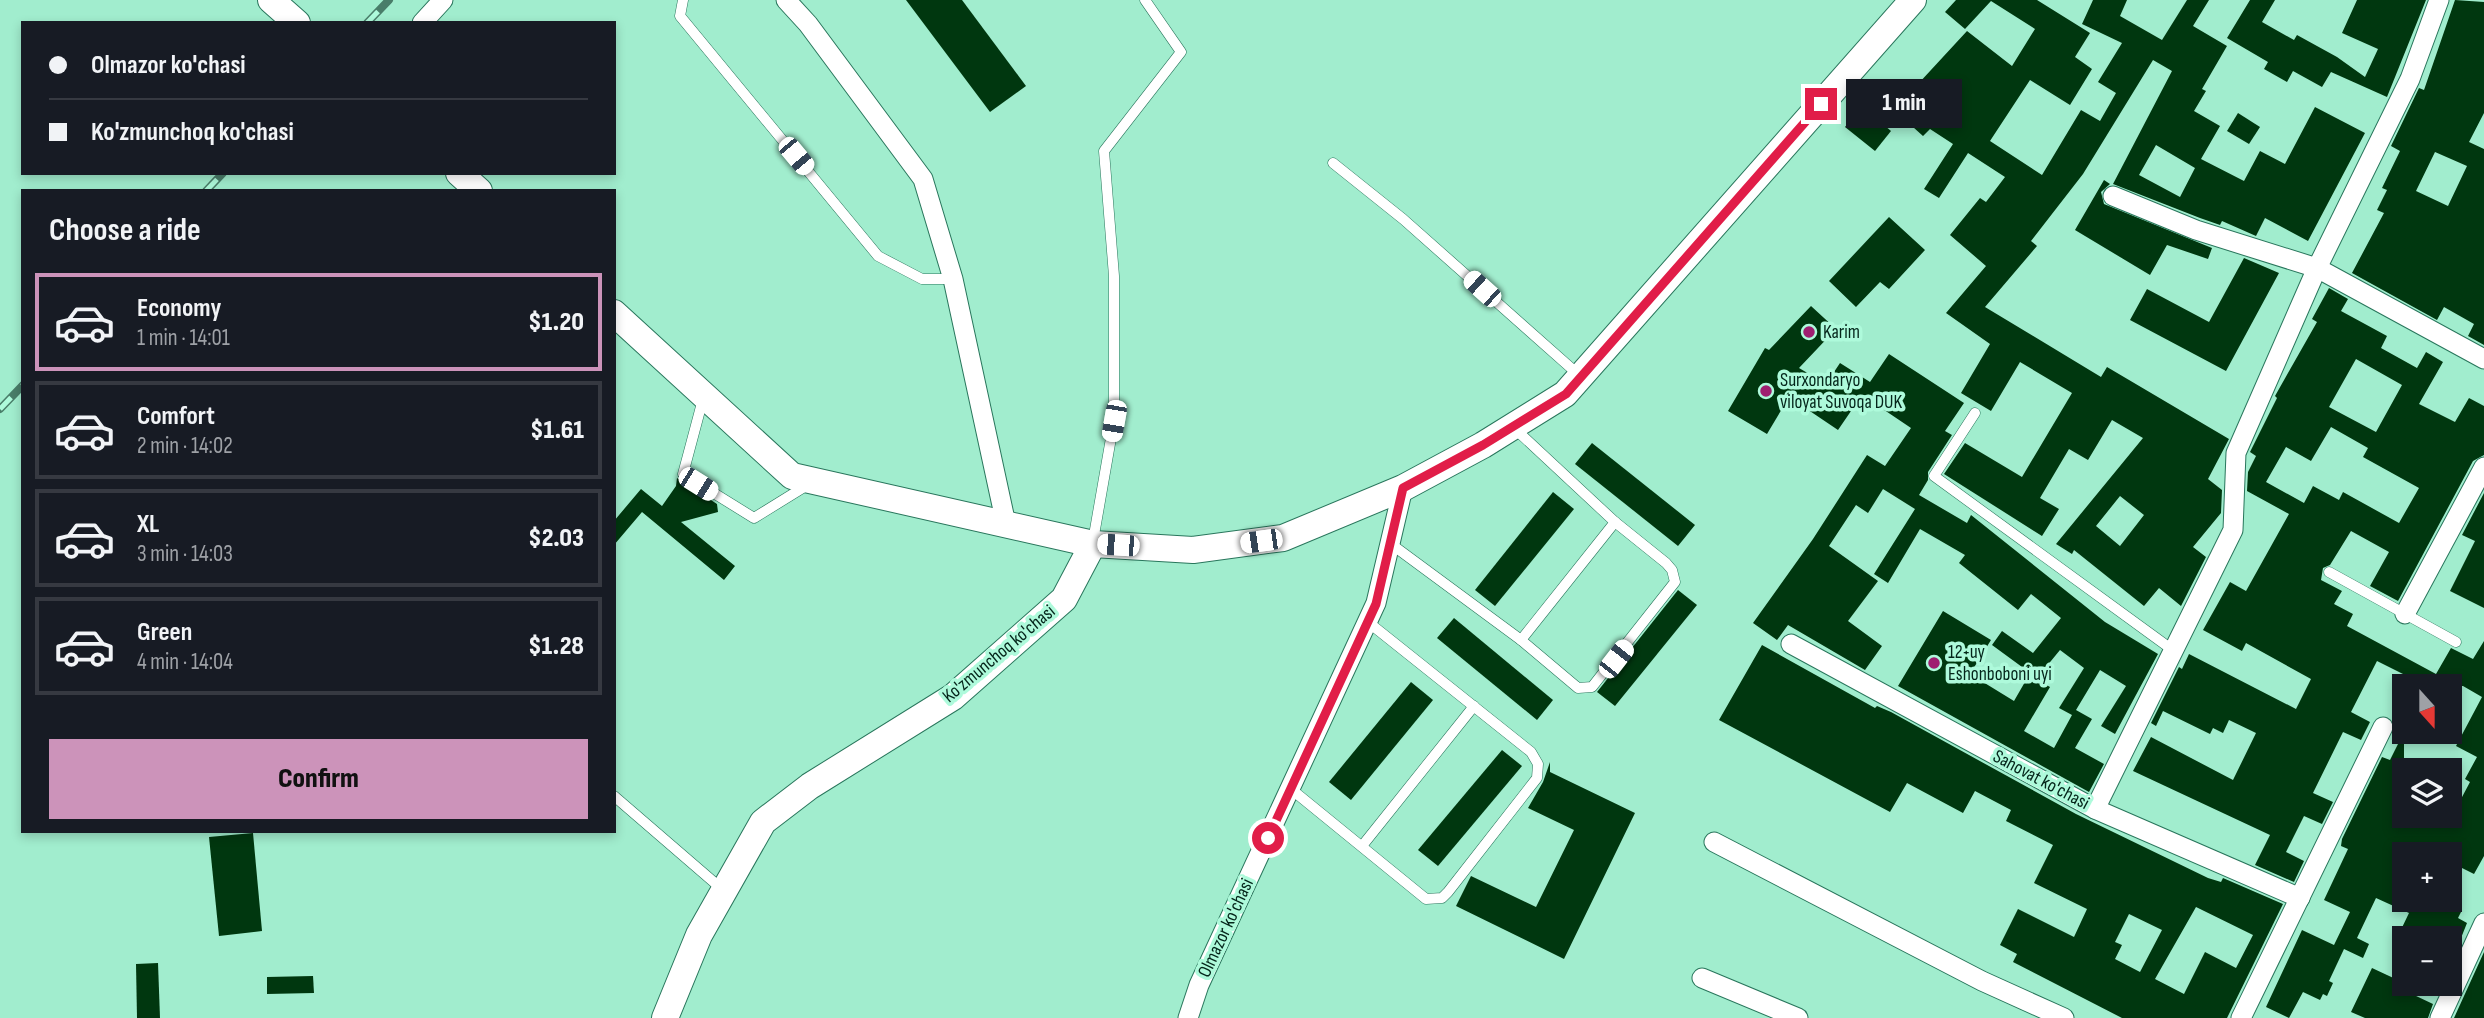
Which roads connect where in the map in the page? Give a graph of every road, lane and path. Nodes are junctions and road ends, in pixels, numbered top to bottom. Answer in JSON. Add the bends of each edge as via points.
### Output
{"nodes":[{"id":1,"x":443,"y":0,"type":"edge"},
{"id":2,"x":683,"y":0,"type":"edge"},
{"id":3,"x":786,"y":0,"type":"edge"},
{"id":4,"x":1145,"y":0,"type":"edge"},
{"id":5,"x":1913,"y":0,"type":"edge"},
{"id":6,"x":2440,"y":0,"type":"edge"},
{"id":7,"x":424,"y":21,"type":"edge"},
{"id":8,"x":1333,"y":163,"type":"dead end"},
{"id":9,"x":461,"y":175,"type":"edge"},
{"id":10,"x":477,"y":189,"type":"edge"},
{"id":11,"x":2113,"y":196,"type":"dead end"},
{"id":12,"x":2317,"y":268,"type":"junction"},
{"id":13,"x":953,"y":279,"type":"junction"},
{"id":14,"x":616,"y":315,"type":"edge"},
{"id":15,"x":2484,"y":359,"type":"edge"},
{"id":16,"x":1581,"y":376,"type":"junction"},
{"id":17,"x":704,"y":395,"type":"junction"},
{"id":18,"x":1975,"y":413,"type":"dead end"},
{"id":19,"x":1513,"y":427,"type":"junction"},
{"id":20,"x":2484,"y":467,"type":"edge"},
{"id":21,"x":814,"y":481,"type":"junction"},
{"id":22,"x":1403,"y":488,"type":"junction"},
{"id":23,"x":1615,"y":522,"type":"junction"},
{"id":24,"x":1006,"y":524,"type":"junction"},
{"id":25,"x":1093,"y":544,"type":"junction"},
{"id":26,"x":1391,"y":544,"type":"junction"},
{"id":27,"x":2329,"y":572,"type":"dead end"},
{"id":28,"x":2405,"y":614,"type":"junction"},
{"id":29,"x":1368,"y":622,"type":"junction"},
{"id":30,"x":1521,"y":640,"type":"junction"},
{"id":31,"x":2456,"y":642,"type":"dead end"},
{"id":32,"x":1791,"y":644,"type":"dead end"},
{"id":33,"x":2175,"y":651,"type":"junction"},
{"id":34,"x":1474,"y":706,"type":"junction"},
{"id":35,"x":2383,"y":727,"type":"dead end"},
{"id":36,"x":1291,"y":789,"type":"junction"},
{"id":37,"x":616,"y":798,"type":"edge"},
{"id":38,"x":2095,"y":809,"type":"junction"},
{"id":39,"x":1714,"y":842,"type":"dead end"},
{"id":40,"x":1362,"y":846,"type":"junction"},
{"id":41,"x":723,"y":890,"type":"junction"},
{"id":42,"x":2300,"y":898,"type":"junction"},
{"id":43,"x":2484,"y":923,"type":"edge"},
{"id":44,"x":1702,"y":978,"type":"dead end"},
{"id":45,"x":665,"y":1018,"type":"edge"},
{"id":46,"x":1188,"y":1018,"type":"edge"},
{"id":47,"x":1798,"y":1018,"type":"edge"},
{"id":48,"x":2064,"y":1018,"type":"edge"},
{"id":49,"x":2241,"y":1018,"type":"edge"},
{"id":50,"x":2440,"y":1018,"type":"edge"}],
"edges":[{"from":1,"to":7,"type":"street"},
{"from":2,"to":13,"type":"lane","via":[[680,16],[878,256],[922,279]]},
{"from":3,"to":13,"type":"street","via":[[923,179]]},
{"from":4,"to":25,"type":"lane","via":[[1181,52],[1104,151],[1114,276],[1114,421]]},
{"from":5,"to":16,"type":"street"},
{"from":6,"to":12,"type":"street","via":[[2410,79]]},
{"from":8,"to":16,"type":"lane"},
{"from":9,"to":10,"type":"street"},
{"from":11,"to":12,"type":"street","via":[[2196,230]]},
{"from":12,"to":15,"type":"street"},
{"from":12,"to":33,"type":"street","via":[[2236,453],[2233,530]]},
{"from":13,"to":24,"type":"street"},
{"from":14,"to":17,"type":"street"},
{"from":16,"to":19,"type":"street","via":[[1566,394]]},
{"from":17,"to":21,"type":"street","via":[[792,476]]},
{"from":17,"to":21,"type":"lane","via":[[683,474],[754,518]]},
{"from":18,"to":33,"type":"lane","via":[[1934,476]]},
{"from":19,"to":22,"type":"street"},
{"from":19,"to":23,"type":"lane"},
{"from":20,"to":28,"type":"street"},
{"from":21,"to":24,"type":"street"},
{"from":22,"to":25,"type":"street","via":[[1283,538],[1193,550]]},
{"from":22,"to":26,"type":"street","name":"Olmazor ko'chasi"},
{"from":23,"to":30,"type":"lane"},
{"from":23,"to":30,"type":"lane","via":[[1666,563],[1675,582],[1601,678],[1592,687],[1578,688]]},
{"from":24,"to":25,"type":"street"},
{"from":25,"to":41,"type":"street","name":"Ko'zmunchoq ko'chasi","via":[[1064,598],[953,696],[810,786],[763,822]]},
{"from":26,"to":29,"type":"street","name":"Olmazor ko'chasi"},
{"from":26,"to":30,"type":"lane"},
{"from":27,"to":28,"type":"lane"},
{"from":28,"to":31,"type":"lane"},
{"from":29,"to":34,"type":"lane"},
{"from":29,"to":36,"type":"street","name":"Olmazor ko'chasi"},
{"from":32,"to":38,"type":"street","name":"Sahovat ko'chasi"},
{"from":33,"to":38,"type":"street"},
{"from":34,"to":40,"type":"lane"},
{"from":34,"to":40,"type":"lane","via":[[1531,752],[1538,764],[1537,778],[1448,892],[1443,898],[1426,899]]},
{"from":35,"to":42,"type":"street"},
{"from":36,"to":40,"type":"lane"},
{"from":36,"to":46,"type":"street","name":"Olmazor ko'chasi","via":[[1199,985]]},
{"from":37,"to":41,"type":"lane"},
{"from":38,"to":42,"type":"street","name":"Sahovat ko'chasi"},
{"from":39,"to":48,"type":"street","via":[[1982,981]]},
{"from":41,"to":45,"type":"street","name":"Ko'zmunchoq ko'chasi"},
{"from":42,"to":49,"type":"street"},
{"from":43,"to":50,"type":"street"},
{"from":44,"to":47,"type":"street"}]}
